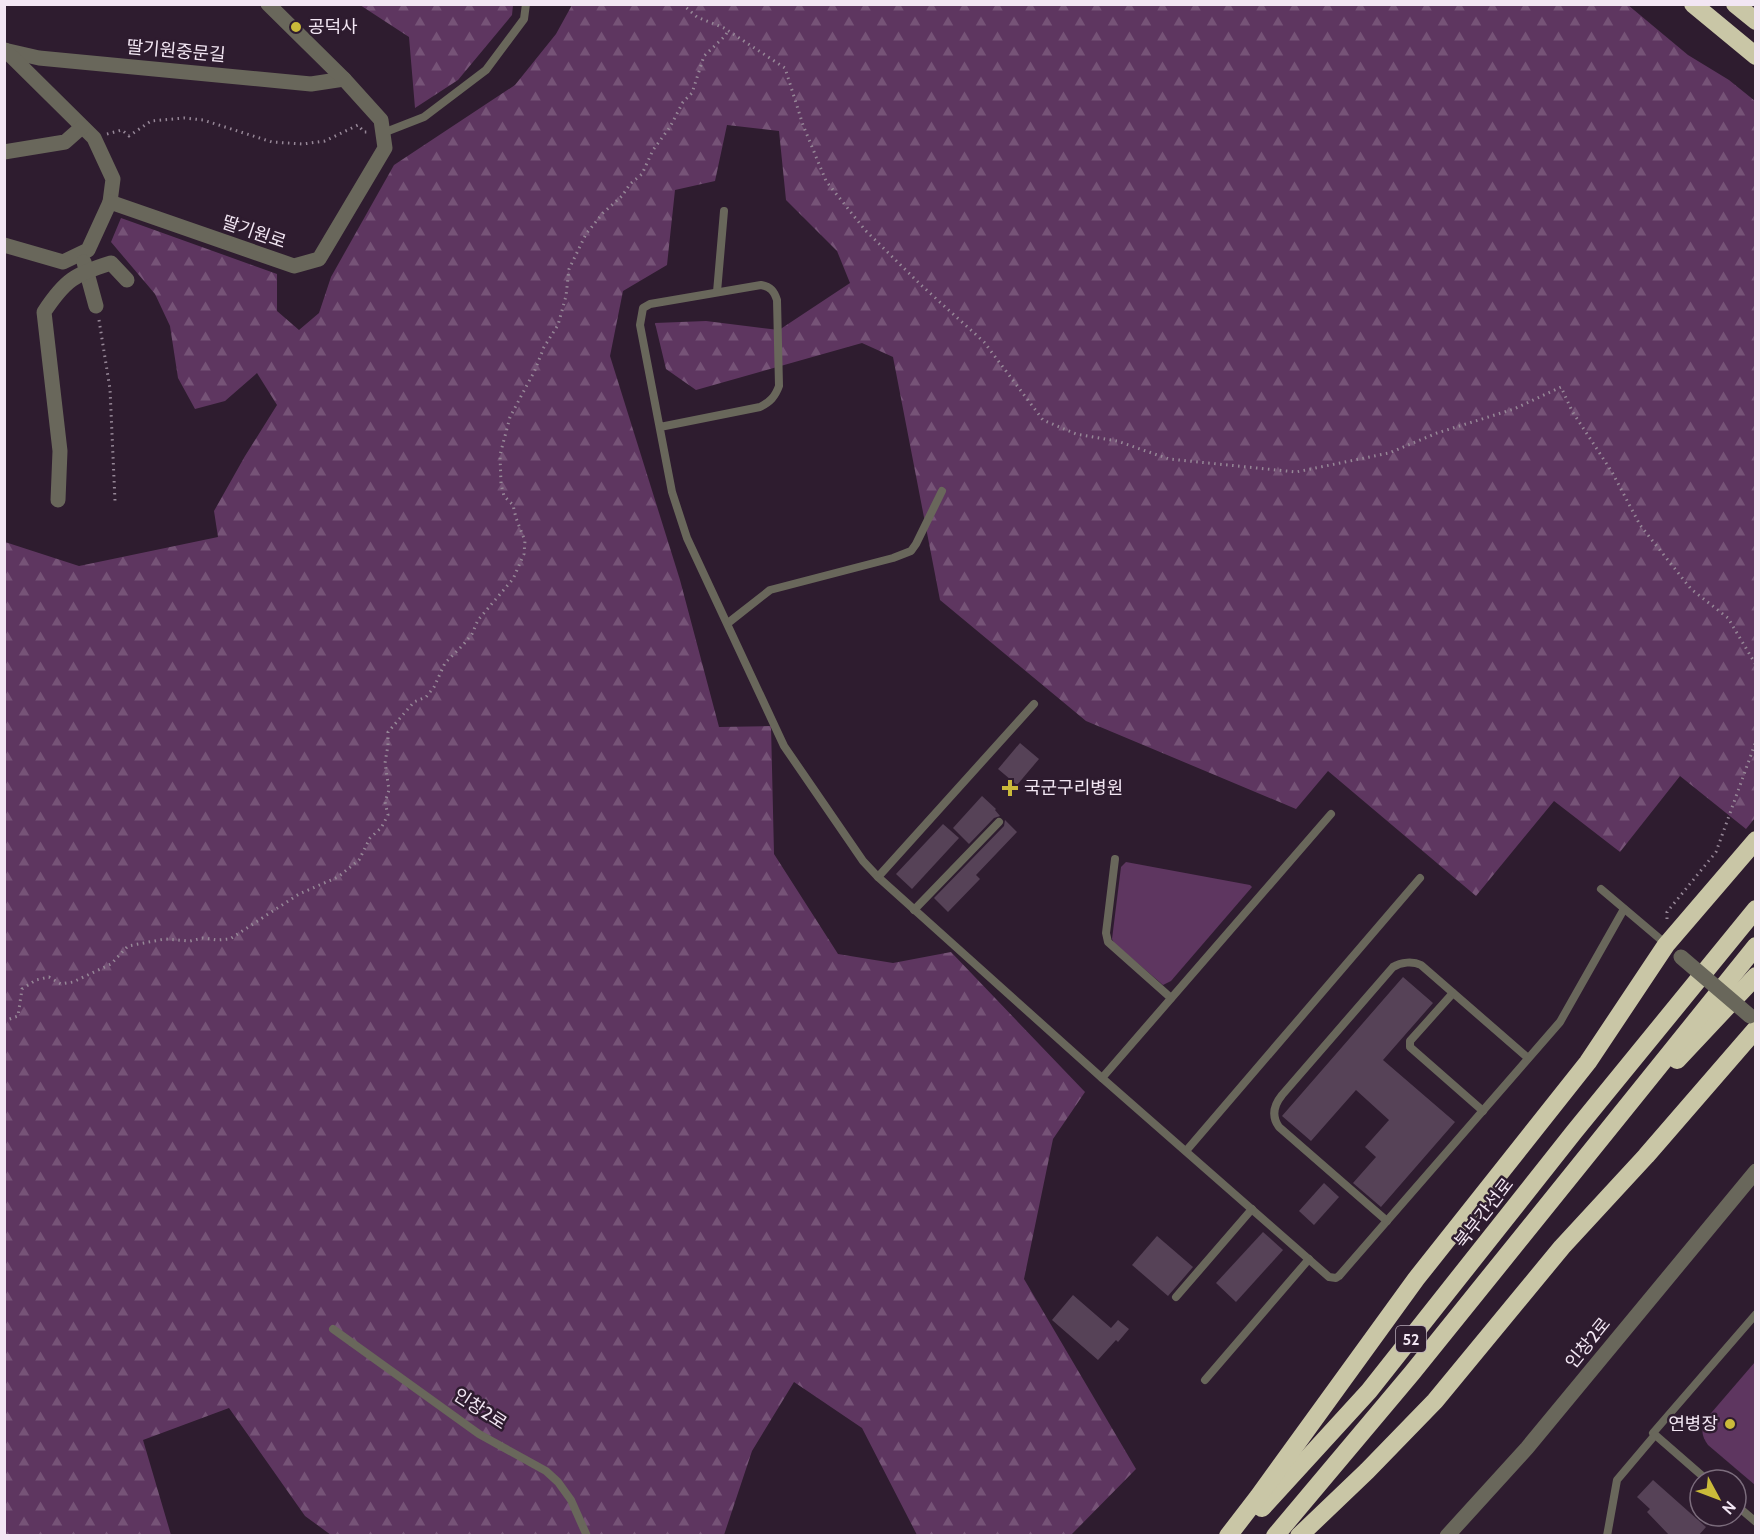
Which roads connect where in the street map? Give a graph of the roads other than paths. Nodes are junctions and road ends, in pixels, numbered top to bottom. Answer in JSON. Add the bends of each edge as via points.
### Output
{"nodes":[{"id":1,"x":268,"y":4,"type":"edge"},
{"id":2,"x":526,"y":4,"type":"edge"},
{"id":3,"x":1693,"y":4,"type":"edge"},
{"id":4,"x":1735,"y":4,"type":"edge"},
{"id":5,"x":1755,"y":21,"type":"edge"},
{"id":6,"x":5,"y":50,"type":"edge"},
{"id":7,"x":1755,"y":56,"type":"edge"},
{"id":8,"x":344,"y":79,"type":"junction"},
{"id":9,"x":82,"y":127,"type":"junction"},
{"id":10,"x":383,"y":131,"type":"junction"},
{"id":11,"x":4,"y":152,"type":"edge"},
{"id":12,"x":110,"y":202,"type":"junction"},
{"id":13,"x":724,"y":211,"type":"dead end"},
{"id":14,"x":4,"y":245,"type":"edge"},
{"id":15,"x":82,"y":253,"type":"junction"},
{"id":16,"x":87,"y":271,"type":"junction"},
{"id":17,"x":127,"y":280,"type":"dead end"},
{"id":18,"x":717,"y":292,"type":"junction"},
{"id":19,"x":96,"y":306,"type":"road end"},
{"id":20,"x":660,"y":427,"type":"junction"},
{"id":21,"x":942,"y":491,"type":"dead end"},
{"id":22,"x":58,"y":500,"type":"dead end"},
{"id":23,"x":728,"y":623,"type":"junction"},
{"id":24,"x":1034,"y":704,"type":"dead end"},
{"id":25,"x":1331,"y":814,"type":"dead end"},
{"id":26,"x":999,"y":822,"type":"dead end"},
{"id":27,"x":1755,"y":840,"type":"edge"},
{"id":28,"x":1115,"y":859,"type":"dead end"},
{"id":29,"x":878,"y":877,"type":"junction"},
{"id":30,"x":1420,"y":878,"type":"dead end"},
{"id":31,"x":1600,"y":889,"type":"dead end"},
{"id":32,"x":1624,"y":909,"type":"junction"},
{"id":33,"x":1755,"y":909,"type":"edge"},
{"id":34,"x":914,"y":910,"type":"junction"},
{"id":35,"x":1666,"y":945,"type":"junction"},
{"id":36,"x":1755,"y":946,"type":"edge"},
{"id":37,"x":1755,"y":976,"type":"edge"},
{"id":38,"x":1453,"y":993,"type":"junction"},
{"id":39,"x":1171,"y":998,"type":"junction"},
{"id":40,"x":1754,"y":1022,"type":"edge"},
{"id":41,"x":1528,"y":1058,"type":"junction"},
{"id":42,"x":1102,"y":1078,"type":"junction"},
{"id":43,"x":1482,"y":1111,"type":"junction"},
{"id":44,"x":1613,"y":1122,"type":"junction"},
{"id":45,"x":1186,"y":1151,"type":"junction"},
{"id":46,"x":1755,"y":1171,"type":"edge"},
{"id":47,"x":1252,"y":1209,"type":"junction"},
{"id":48,"x":1387,"y":1221,"type":"junction"},
{"id":49,"x":1309,"y":1259,"type":"junction"},
{"id":50,"x":1176,"y":1297,"type":"dead end"},
{"id":51,"x":1755,"y":1314,"type":"edge"},
{"id":52,"x":333,"y":1329,"type":"dead end"},
{"id":53,"x":1205,"y":1380,"type":"dead end"},
{"id":54,"x":1655,"y":1435,"type":"junction"},
{"id":55,"x":1693,"y":1468,"type":"edge"},
{"id":56,"x":587,"y":1536,"type":"edge"},
{"id":57,"x":1228,"y":1536,"type":"edge"},
{"id":58,"x":1236,"y":1536,"type":"edge"},
{"id":59,"x":1275,"y":1536,"type":"edge"},
{"id":60,"x":1299,"y":1536,"type":"edge"},
{"id":61,"x":1447,"y":1536,"type":"edge"},
{"id":62,"x":1607,"y":1536,"type":"edge"}],
"edges":[{"from":1,"to":8,"type":"street"},
{"from":2,"to":10,"type":"lane","via":[[524,19],[486,70],[424,117]]},
{"from":3,"to":7,"type":"highway"},
{"from":4,"to":5,"type":"highway"},
{"from":6,"to":8,"type":"street","name":"딸기원중문길","via":[[39,58],[311,84]]},
{"from":6,"to":9,"type":"street"},
{"from":8,"to":10,"type":"street","via":[[381,120]]},
{"from":9,"to":11,"type":"street","via":[[65,142]]},
{"from":9,"to":12,"type":"street","via":[[94,138],[113,179]]},
{"from":10,"to":12,"type":"street","name":"딸기원로","via":[[385,148],[319,259],[302,264],[294,266]]},
{"from":12,"to":15,"type":"street","via":[[88,250]]},
{"from":13,"to":18,"type":"lane"},
{"from":14,"to":15,"type":"street","via":[[63,262]]},
{"from":15,"to":16,"type":"street"},
{"from":16,"to":17,"type":"street","via":[[111,263]]},
{"from":16,"to":19,"type":"street"},
{"from":16,"to":22,"type":"street","via":[[71,278],[44,312],[60,451]]},
{"from":18,"to":20,"type":"lane","via":[[643,308],[640,325]]},
{"from":18,"to":20,"type":"lane","via":[[761,285],[774,292],[779,386],[776,394],[760,407]]},
{"from":20,"to":23,"type":"lane","via":[[672,492],[684,529]]},
{"from":21,"to":23,"type":"lane","via":[[911,550],[770,590]]},
{"from":23,"to":29,"type":"lane","via":[[784,746]]},
{"from":24,"to":29,"type":"lane"},
{"from":25,"to":39,"type":"lane"},
{"from":26,"to":34,"type":"lane"},
{"from":27,"to":35,"type":"highway"},
{"from":28,"to":39,"type":"lane","via":[[1107,938],[1110,945]]},
{"from":29,"to":34,"type":"lane"},
{"from":30,"to":45,"type":"lane"},
{"from":31,"to":32,"type":"lane"},
{"from":32,"to":35,"type":"lane"},
{"from":32,"to":41,"type":"lane","via":[[1568,1011]]},
{"from":33,"to":58,"type":"highway","name":"북부간선로","number":"52","via":[[1369,1391]]},
{"from":34,"to":42,"type":"lane"},
{"from":35,"to":40,"type":"street","bridge":true},
{"from":35,"to":57,"type":"highway","via":[[1588,1062],[1410,1287]]},
{"from":36,"to":44,"type":"highway","number":"52"},
{"from":37,"to":44,"type":"highway"},
{"from":38,"to":41,"type":"lane"},
{"from":38,"to":43,"type":"lane","via":[[1410,1041],[1410,1047]]},
{"from":38,"to":48,"type":"lane","via":[[1418,963],[1396,965],[1282,1095],[1274,1111],[1279,1127]]},
{"from":39,"to":42,"type":"lane"},
{"from":40,"to":60,"type":"highway","via":[[1646,1156],[1562,1247],[1436,1401]]},
{"from":41,"to":43,"type":"lane"},
{"from":42,"to":45,"type":"lane"},
{"from":43,"to":48,"type":"lane"},
{"from":44,"to":59,"type":"highway","number":"52","via":[[1412,1373]]},
{"from":45,"to":47,"type":"lane"},
{"from":46,"to":61,"type":"street","name":"인창2로","via":[[1527,1448]]},
{"from":47,"to":49,"type":"lane"},
{"from":47,"to":50,"type":"lane"},
{"from":48,"to":49,"type":"lane","via":[[1336,1278]]},
{"from":49,"to":53,"type":"lane"},
{"from":51,"to":54,"type":"lane"},
{"from":52,"to":56,"type":"lane","name":"인창2로","via":[[479,1434],[546,1471],[571,1500]]},
{"from":54,"to":55,"type":"lane"},
{"from":54,"to":62,"type":"lane","via":[[1617,1480]]}]}
